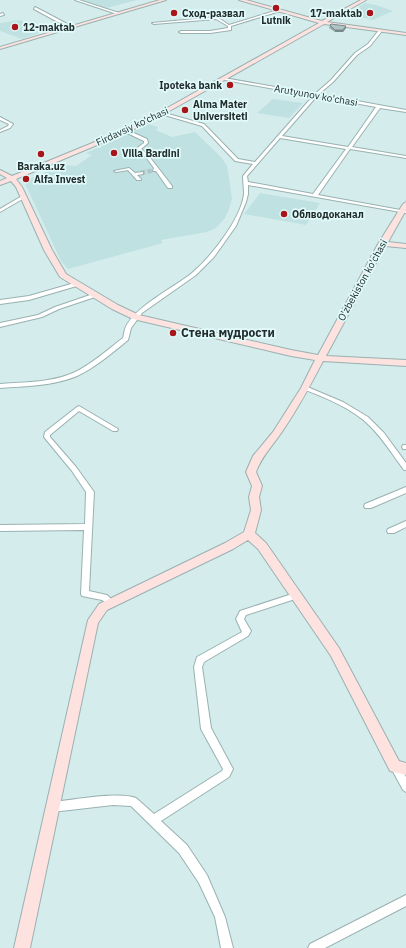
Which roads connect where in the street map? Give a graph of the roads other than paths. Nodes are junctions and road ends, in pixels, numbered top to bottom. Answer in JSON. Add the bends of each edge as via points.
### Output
{"nodes":[{"id":1,"x":76,"y":0,"type":"edge"},
{"id":2,"x":162,"y":0,"type":"edge"},
{"id":3,"x":241,"y":0,"type":"edge"},
{"id":4,"x":364,"y":0,"type":"edge"},
{"id":5,"x":35,"y":8,"type":"dead end"},
{"id":6,"x":279,"y":11,"type":"junction"},
{"id":7,"x":118,"y":13,"type":"junction"},
{"id":8,"x":154,"y":23,"type":"dead end"},
{"id":9,"x":323,"y":23,"type":"junction"},
{"id":10,"x":230,"y":26,"type":"junction"},
{"id":11,"x":70,"y":28,"type":"junction"},
{"id":12,"x":380,"y":31,"type":"junction"},
{"id":13,"x":181,"y":32,"type":"dead end"},
{"id":14,"x":406,"y":34,"type":"edge"},
{"id":15,"x":0,"y":48,"type":"edge"},
{"id":16,"x":225,"y":79,"type":"junction"},
{"id":17,"x":316,"y":95,"type":"junction"},
{"id":18,"x":379,"y":106,"type":"junction"},
{"id":19,"x":406,"y":111,"type":"edge"},
{"id":20,"x":162,"y":113,"type":"junction"},
{"id":21,"x":0,"y":118,"type":"edge"},
{"id":22,"x":0,"y":131,"type":"edge"},
{"id":23,"x":126,"y":131,"type":"junction"},
{"id":24,"x":280,"y":137,"type":"junction"},
{"id":25,"x":349,"y":148,"type":"junction"},
{"id":26,"x":406,"y":157,"type":"edge"},
{"id":27,"x":256,"y":163,"type":"junction"},
{"id":28,"x":0,"y":168,"type":"edge"},
{"id":29,"x":116,"y":171,"type":"dead end"},
{"id":30,"x":0,"y":172,"type":"edge"},
{"id":31,"x":141,"y":173,"type":"tunnel mouth"},
{"id":32,"x":134,"y":174,"type":"junction"},
{"id":33,"x":12,"y":178,"type":"junction"},
{"id":34,"x":138,"y":179,"type":"dead end"},
{"id":35,"x":0,"y":183,"type":"edge"},
{"id":36,"x":245,"y":183,"type":"junction"},
{"id":37,"x":170,"y":187,"type":"dead end"},
{"id":38,"x":314,"y":195,"type":"junction"},
{"id":39,"x":24,"y":197,"type":"junction"},
{"id":40,"x":405,"y":209,"type":"edge"},
{"id":41,"x":0,"y":211,"type":"edge"},
{"id":42,"x":382,"y":244,"type":"junction"},
{"id":43,"x":406,"y":246,"type":"edge"},
{"id":44,"x":78,"y":284,"type":"junction"},
{"id":45,"x":96,"y":295,"type":"junction"},
{"id":46,"x":0,"y":302,"type":"edge"},
{"id":47,"x":136,"y":317,"type":"junction"},
{"id":48,"x":0,"y":325,"type":"edge"},
{"id":49,"x":321,"y":358,"type":"junction"},
{"id":50,"x":406,"y":364,"type":"edge"},
{"id":51,"x":0,"y":386,"type":"edge"},
{"id":52,"x":304,"y":388,"type":"junction"},
{"id":53,"x":115,"y":429,"type":"dead end"},
{"id":54,"x":406,"y":468,"type":"edge"},
{"id":55,"x":406,"y":490,"type":"edge"},
{"id":56,"x":368,"y":506,"type":"dead end"},
{"id":57,"x":406,"y":524,"type":"edge"},
{"id":58,"x":89,"y":527,"type":"junction"},
{"id":59,"x":0,"y":528,"type":"edge"},
{"id":60,"x":391,"y":531,"type":"dead end"},
{"id":61,"x":249,"y":534,"type":"junction"},
{"id":62,"x":296,"y":596,"type":"junction"},
{"id":63,"x":111,"y":603,"type":"junction"},
{"id":64,"x":402,"y":767,"type":"edge"},
{"id":65,"x":406,"y":787,"type":"edge"},
{"id":66,"x":52,"y":807,"type":"junction"},
{"id":67,"x":152,"y":821,"type":"junction"},
{"id":68,"x":406,"y":900,"type":"edge"},
{"id":69,"x":22,"y":948,"type":"edge"},
{"id":70,"x":227,"y":948,"type":"edge"},
{"id":71,"x":314,"y":948,"type":"edge"}],
"edges":[{"from":1,"to":7,"type":"street"},
{"from":2,"to":7,"type":"main road"},
{"from":3,"to":6,"type":"main road"},
{"from":4,"to":9,"type":"main road","name":"Firdavsiy ko'chasi"},
{"from":5,"to":11,"type":"street"},
{"from":6,"to":9,"type":"main road"},
{"from":6,"to":10,"type":"street"},
{"from":7,"to":11,"type":"main road"},
{"from":8,"to":10,"type":"street","via":[[217,18]]},
{"from":9,"to":12,"type":"main road"},
{"from":9,"to":16,"type":"main road","name":"Firdavsiy ko'chasi"},
{"from":10,"to":13,"type":"street","via":[[227,30]]},
{"from":11,"to":15,"type":"main road"},
{"from":12,"to":14,"type":"main road"},
{"from":12,"to":17,"type":"street","via":[[369,45],[356,54]]},
{"from":16,"to":17,"type":"street","name":"Arutyunov ko'chasi"},
{"from":16,"to":20,"type":"main road","name":"Firdavsiy ko'chasi"},
{"from":17,"to":18,"type":"street","name":"Arutyunov ko'chasi"},
{"from":17,"to":24,"type":"street"},
{"from":18,"to":19,"type":"street","name":"Arutyunov ko'chasi"},
{"from":18,"to":25,"type":"street"},
{"from":20,"to":23,"type":"main road","name":"Firdavsiy ko'chasi"},
{"from":20,"to":27,"type":"street","via":[[203,125],[235,158]]},
{"from":21,"to":22,"type":"street","via":[[10,124]]},
{"from":23,"to":33,"type":"main road","name":"Firdavsiy ko'chasi"},
{"from":23,"to":37,"type":"street","via":[[146,140],[138,149],[147,156]]},
{"from":24,"to":25,"type":"street"},
{"from":24,"to":27,"type":"street"},
{"from":25,"to":26,"type":"street"},
{"from":25,"to":38,"type":"street"},
{"from":27,"to":36,"type":"street","via":[[245,176]]},
{"from":28,"to":33,"type":"main road","via":[[11,174]]},
{"from":29,"to":32,"type":"street","via":[[129,169]]},
{"from":30,"to":33,"type":"main road"},
{"from":31,"to":32,"type":"street"},
{"from":32,"to":34,"type":"street"},
{"from":33,"to":35,"type":"main road","name":"Firdavsiy ko'chasi"},
{"from":33,"to":39,"type":"main road"},
{"from":36,"to":38,"type":"street"},
{"from":36,"to":47,"type":"street","via":[[244,202],[234,226],[212,256],[194,274]]},
{"from":38,"to":40,"type":"street"},
{"from":39,"to":41,"type":"street"},
{"from":39,"to":44,"type":"main road","via":[[58,268],[63,275]]},
{"from":40,"to":42,"type":"main road","name":"O'zbekiston ko'chasi"},
{"from":42,"to":43,"type":"main road"},
{"from":42,"to":49,"type":"main road","name":"O'zbekiston ko'chasi"},
{"from":44,"to":45,"type":"main road"},
{"from":44,"to":46,"type":"street","via":[[29,298]]},
{"from":45,"to":47,"type":"main road"},
{"from":45,"to":48,"type":"street","via":[[40,316]]},
{"from":47,"to":49,"type":"main road"},
{"from":47,"to":51,"type":"street","via":[[128,328],[126,340],[79,371],[47,382]]},
{"from":49,"to":50,"type":"main road"},
{"from":49,"to":52,"type":"main road","name":"O'zbekiston ko'chasi"},
{"from":52,"to":54,"type":"street","via":[[338,401],[371,423]]},
{"from":52,"to":61,"type":"main road","name":"O'zbekiston ko'chasi","via":[[276,434],[256,458],[251,472],[257,486],[254,497],[256,510]]},
{"from":53,"to":58,"type":"street","via":[[79,408],[47,434],[90,492]]},
{"from":55,"to":56,"type":"street"},
{"from":57,"to":60,"type":"street"},
{"from":58,"to":59,"type":"street"},
{"from":58,"to":63,"type":"street","via":[[85,594],[104,597]]},
{"from":61,"to":62,"type":"main road","via":[[262,546]]},
{"from":61,"to":63,"type":"main road"},
{"from":62,"to":64,"type":"main road","via":[[335,652]]},
{"from":62,"to":67,"type":"street","via":[[243,613],[240,619],[245,634],[200,660],[198,667],[206,729],[228,769],[223,777]]},
{"from":63,"to":66,"type":"main road","via":[[103,607],[92,623]]},
{"from":64,"to":65,"type":"street"},
{"from":66,"to":67,"type":"street","via":[[114,800],[133,802]]},
{"from":66,"to":69,"type":"main road"},
{"from":67,"to":70,"type":"street","via":[[183,849],[203,879],[220,917]]},
{"from":68,"to":71,"type":"street"}]}
